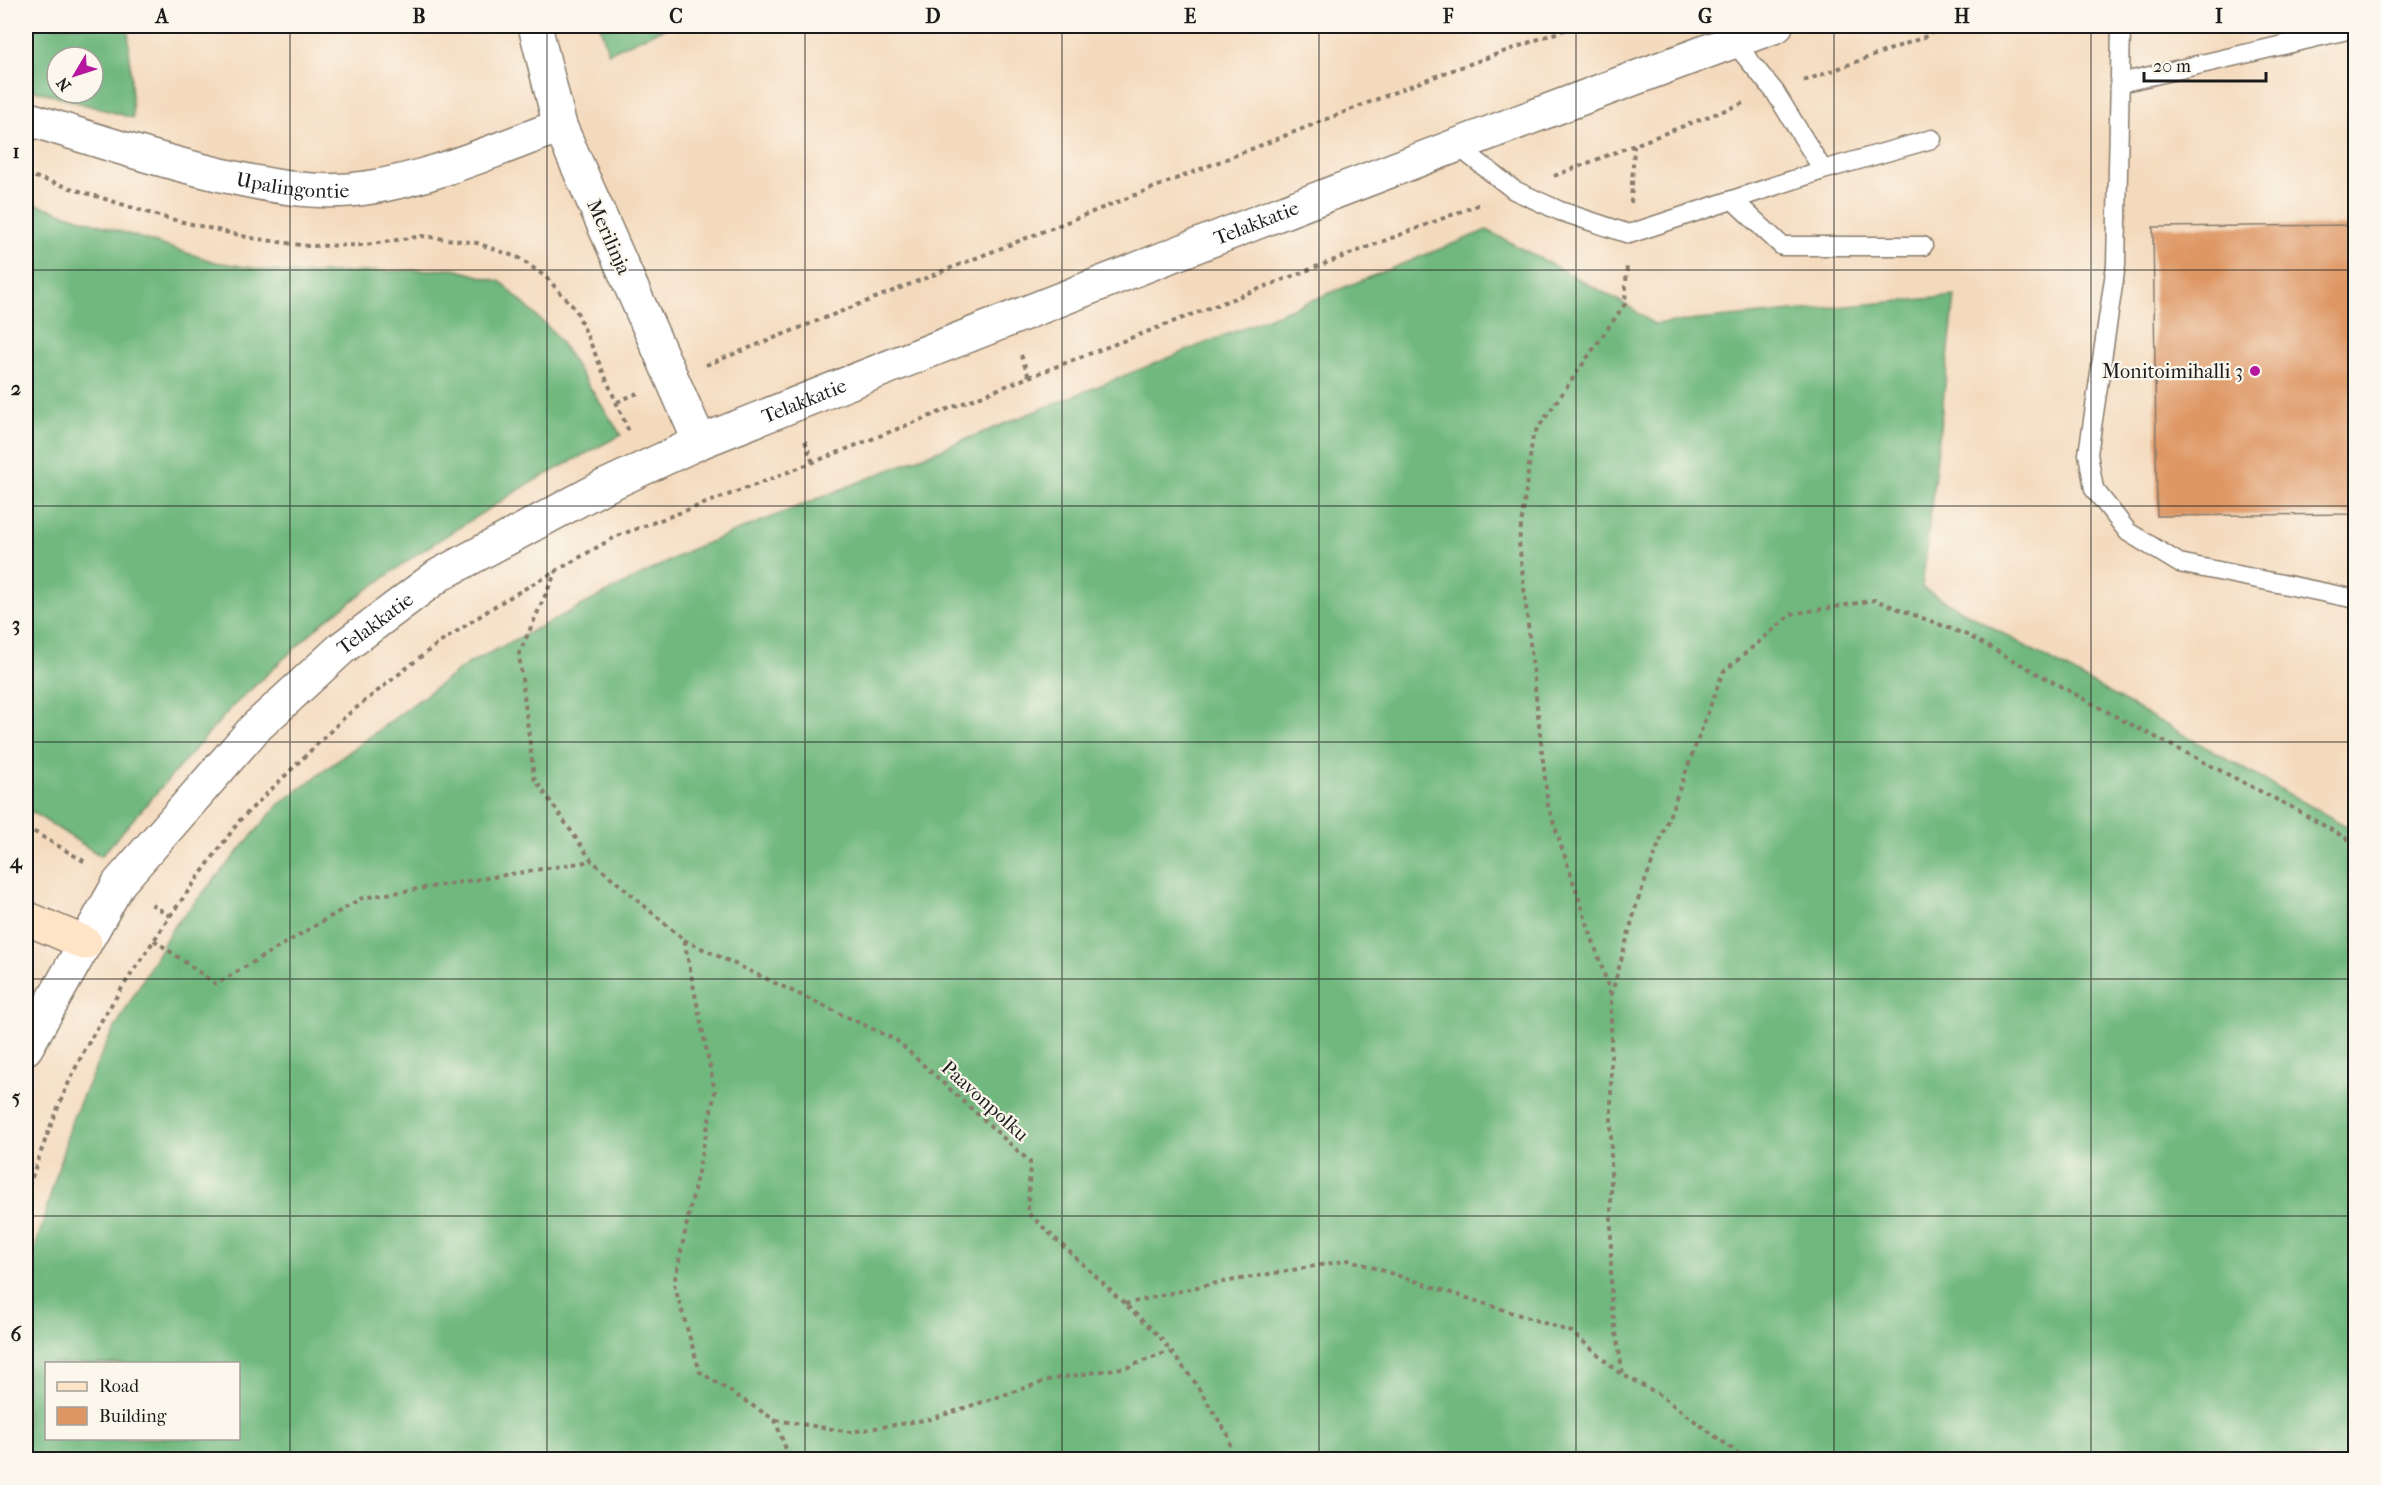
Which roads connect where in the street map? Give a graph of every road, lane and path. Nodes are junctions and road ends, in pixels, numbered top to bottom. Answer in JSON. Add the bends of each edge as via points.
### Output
{"nodes":[{"id":1,"x":535,"y":26,"type":"edge"},
{"id":2,"x":1575,"y":26,"type":"edge"},
{"id":3,"x":1776,"y":26,"type":"edge"},
{"id":4,"x":1938,"y":26,"type":"edge"},
{"id":5,"x":2121,"y":26,"type":"edge"},
{"id":6,"x":2355,"y":28,"type":"edge"},
{"id":7,"x":1733,"y":41,"type":"junction"},
{"id":8,"x":2120,"y":83,"type":"junction"},
{"id":9,"x":1775,"y":92,"type":"junction"},
{"id":10,"x":26,"y":118,"type":"edge"},
{"id":11,"x":560,"y":126,"type":"junction"},
{"id":12,"x":1932,"y":139,"type":"dead end"},
{"id":13,"x":1455,"y":144,"type":"junction"},
{"id":14,"x":1634,"y":146,"type":"junction"},
{"id":15,"x":1823,"y":170,"type":"junction"},
{"id":16,"x":26,"y":174,"type":"edge"},
{"id":17,"x":1515,"y":190,"type":"junction"},
{"id":18,"x":1733,"y":200,"type":"junction"},
{"id":19,"x":1629,"y":234,"type":"junction"},
{"id":20,"x":1923,"y":246,"type":"dead end"},
{"id":21,"x":673,"y":378,"type":"junction"},
{"id":22,"x":617,"y":402,"type":"junction"},
{"id":23,"x":700,"y":442,"type":"junction"},
{"id":24,"x":645,"y":468,"type":"junction"},
{"id":25,"x":558,"y":568,"type":"junction"},
{"id":26,"x":2355,"y":599,"type":"edge"},
{"id":27,"x":26,"y":827,"type":"edge"},
{"id":28,"x":2355,"y":844,"type":"edge"},
{"id":29,"x":592,"y":861,"type":"junction"},
{"id":30,"x":119,"y":883,"type":"junction"},
{"id":31,"x":170,"y":916,"type":"junction"},
{"id":32,"x":26,"y":918,"type":"edge"},
{"id":33,"x":154,"y":940,"type":"junction"},
{"id":34,"x":684,"y":940,"type":"junction"},
{"id":35,"x":85,"y":943,"type":"junction"},
{"id":36,"x":1611,"y":996,"type":"junction"},
{"id":37,"x":26,"y":1048,"type":"edge"},
{"id":38,"x":26,"y":1195,"type":"edge"},
{"id":39,"x":1125,"y":1304,"type":"junction"},
{"id":40,"x":1170,"y":1350,"type":"junction"},
{"id":41,"x":1623,"y":1376,"type":"junction"},
{"id":42,"x":775,"y":1420,"type":"junction"},
{"id":43,"x":790,"y":1460,"type":"edge"},
{"id":44,"x":1233,"y":1460,"type":"edge"},
{"id":45,"x":1747,"y":1460,"type":"edge"}],
"edges":[{"from":1,"to":11,"type":"street","name":"Merilinja"},
{"from":2,"to":21,"type":"path","via":[[1428,79]]},
{"from":3,"to":7,"type":"street","name":"Telakkatie"},
{"from":4,"to":9,"type":"path","via":[[1927,36]]},
{"from":5,"to":8,"type":"lane"},
{"from":6,"to":8,"type":"lane"},
{"from":7,"to":9,"type":"lane"},
{"from":7,"to":13,"type":"street","name":"Telakkatie"},
{"from":8,"to":26,"type":"lane","via":[[2116,266],[2088,454],[2094,489],[2128,531],[2179,563]]},
{"from":9,"to":14,"type":"path"},
{"from":9,"to":15,"type":"lane"},
{"from":10,"to":11,"type":"street","name":"Upalingontie","via":[[186,167],[263,185],[320,190],[364,189],[413,179]]},
{"from":11,"to":21,"type":"street","name":"Merilinja"},
{"from":12,"to":15,"type":"lane"},
{"from":13,"to":17,"type":"lane"},
{"from":13,"to":23,"type":"street","name":"Telakkatie"},
{"from":14,"to":17,"type":"path"},
{"from":14,"to":19,"type":"path"},
{"from":15,"to":18,"type":"lane"},
{"from":16,"to":22,"type":"path","via":[[162,217],[251,238],[309,246],[354,246],[422,236],[477,243],[519,258],[546,277],[576,310]]},
{"from":17,"to":19,"type":"lane","via":[[1560,212]]},
{"from":17,"to":25,"type":"path","via":[[617,536]]},
{"from":18,"to":19,"type":"lane"},
{"from":18,"to":20,"type":"lane","via":[[1782,246]]},
{"from":19,"to":36,"type":"path","via":[[1625,304],[1533,435],[1518,542],[1548,806]]},
{"from":21,"to":22,"type":"path"},
{"from":21,"to":23,"type":"street","name":"Merilinja"},
{"from":22,"to":24,"type":"path"},
{"from":23,"to":24,"type":"street","name":"Telakkatie"},
{"from":24,"to":30,"type":"street","name":"Telakkatie","via":[[439,575],[342,648],[255,728]]},
{"from":25,"to":29,"type":"path","name":"Paavonpolku","via":[[519,654],[534,778]]},
{"from":25,"to":31,"type":"path","via":[[432,648],[346,716],[240,820]]},
{"from":27,"to":30,"type":"path"},
{"from":28,"to":36,"type":"path","via":[[1967,635],[1875,600],[1792,614],[1723,672],[1637,903]]},
{"from":29,"to":33,"type":"path","via":[[362,898],[216,984]]},
{"from":29,"to":34,"type":"path","name":"Paavonpolku"},
{"from":30,"to":31,"type":"path"},
{"from":30,"to":35,"type":"street","name":"Telakkatie"},
{"from":31,"to":33,"type":"path"},
{"from":32,"to":35,"type":"main road"},
{"from":33,"to":38,"type":"path","via":[[78,1063]]},
{"from":34,"to":39,"type":"path","name":"Paavonpolku","via":[[896,1040],[1030,1162],[1028,1213]]},
{"from":34,"to":42,"type":"path","via":[[715,1092],[675,1284],[700,1372]]},
{"from":35,"to":37,"type":"street","name":"Telakkatie"},
{"from":36,"to":41,"type":"path","via":[[1611,1302]]},
{"from":39,"to":40,"type":"path","name":"Paavonpolku"},
{"from":39,"to":41,"type":"path","via":[[1206,1285],[1350,1260],[1572,1332]]},
{"from":40,"to":42,"type":"path","via":[[1128,1367],[1052,1379],[931,1419],[851,1432]]},
{"from":40,"to":44,"type":"path","name":"Paavonpolku","via":[[1228,1435]]},
{"from":41,"to":45,"type":"path","via":[[1657,1393]]},
{"from":42,"to":43,"type":"path"}]}
